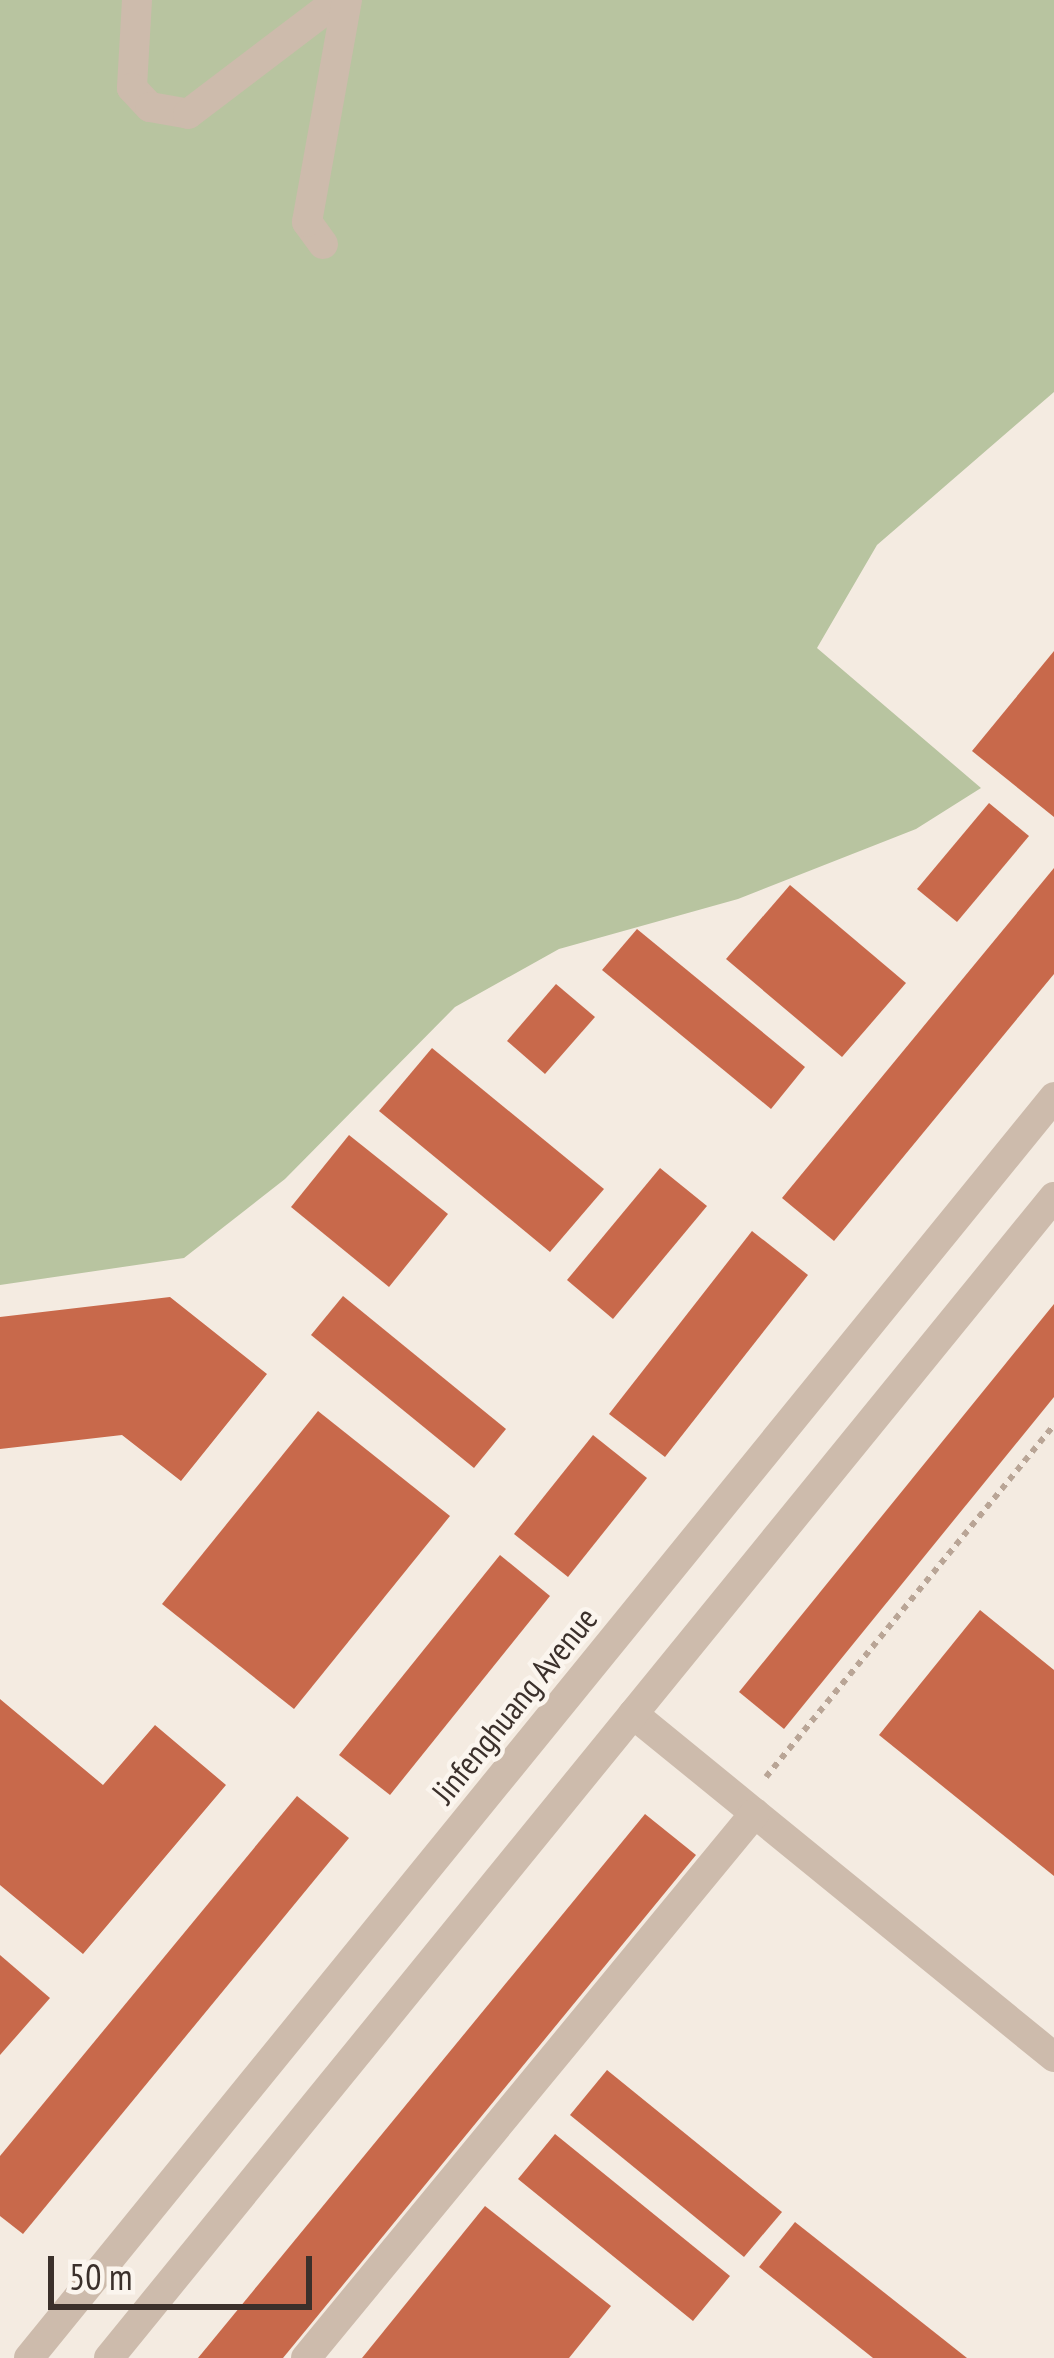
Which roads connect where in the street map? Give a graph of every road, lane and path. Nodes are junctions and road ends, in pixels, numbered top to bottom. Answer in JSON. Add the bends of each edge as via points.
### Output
{"nodes":[{"id":1,"x":137,"y":0,"type":"edge"},
{"id":2,"x":343,"y":0,"type":"edge"},
{"id":3,"x":322,"y":244,"type":"dead end"},
{"id":4,"x":1054,"y":1097,"type":"edge"},
{"id":5,"x":1054,"y":1197,"type":"edge"},
{"id":6,"x":1054,"y":1425,"type":"edge"},
{"id":7,"x":633,"y":1714,"type":"junction"},
{"id":8,"x":766,"y":1777,"type":"dead end"},
{"id":9,"x":754,"y":1813,"type":"junction"},
{"id":10,"x":1054,"y":2056,"type":"edge"},
{"id":11,"x":29,"y":2358,"type":"edge"},
{"id":12,"x":110,"y":2358,"type":"edge"},
{"id":13,"x":306,"y":2358,"type":"edge"}],
"edges":[{"from":1,"to":2,"type":"street","via":[[132,88],[150,107],[188,114]]},
{"from":2,"to":3,"type":"street","via":[[308,222]]},
{"from":4,"to":11,"type":"street","name":"Jinfenghuang Avenue"},
{"from":5,"to":7,"type":"street"},
{"from":6,"to":8,"type":"path"},
{"from":7,"to":9,"type":"street"},
{"from":7,"to":12,"type":"street"},
{"from":9,"to":10,"type":"street"},
{"from":9,"to":13,"type":"street"}]}
